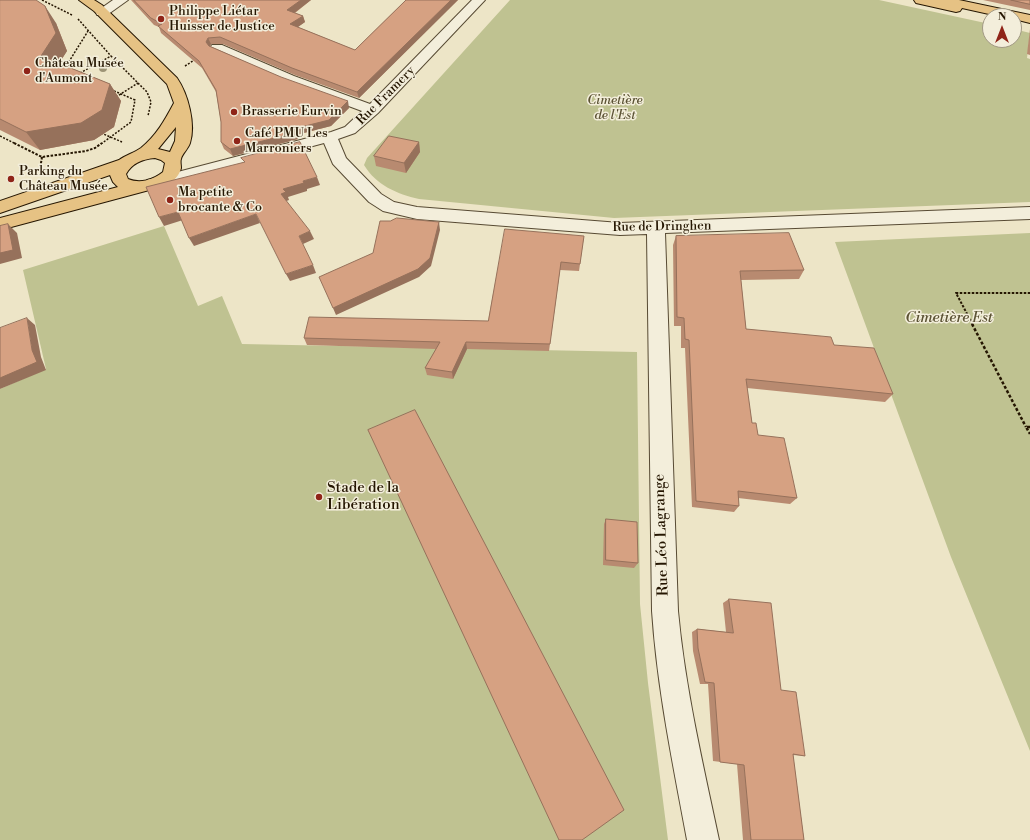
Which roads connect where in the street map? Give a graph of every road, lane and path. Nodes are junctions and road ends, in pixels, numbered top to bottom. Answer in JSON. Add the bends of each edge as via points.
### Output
{"nodes":[{"id":1,"x":42,"y":0,"type":"edge"},
{"id":2,"x":85,"y":0,"type":"edge"},
{"id":3,"x":122,"y":0,"type":"edge"},
{"id":4,"x":479,"y":0,"type":"edge"},
{"id":5,"x":920,"y":0,"type":"edge"},
{"id":6,"x":942,"y":0,"type":"edge"},
{"id":7,"x":102,"y":12,"type":"junction"},
{"id":8,"x":982,"y":13,"type":"edge"},
{"id":9,"x":72,"y":16,"type":"dead end"},
{"id":10,"x":77,"y":19,"type":"dead end"},
{"id":11,"x":1030,"y":19,"type":"edge"},
{"id":12,"x":88,"y":31,"type":"junction"},
{"id":13,"x":217,"y":48,"type":"edge"},
{"id":14,"x":111,"y":56,"type":"junction"},
{"id":15,"x":64,"y":70,"type":"edge"},
{"id":16,"x":77,"y":75,"type":"edge"},
{"id":17,"x":138,"y":83,"type":"junction"},
{"id":18,"x":106,"y":88,"type":"edge"},
{"id":19,"x":121,"y":94,"type":"junction"},
{"id":20,"x":114,"y":98,"type":"dead end"},
{"id":21,"x":181,"y":104,"type":"junction"},
{"id":22,"x":373,"y":110,"type":"junction"},
{"id":23,"x":147,"y":118,"type":"dead end"},
{"id":24,"x":96,"y":130,"type":"edge"},
{"id":25,"x":0,"y":136,"type":"edge"},
{"id":26,"x":111,"y":137,"type":"junction"},
{"id":27,"x":329,"y":137,"type":"junction"},
{"id":28,"x":36,"y":147,"type":"edge"},
{"id":29,"x":119,"y":147,"type":"dead end"},
{"id":30,"x":30,"y":151,"type":"junction"},
{"id":31,"x":141,"y":156,"type":"junction"},
{"id":32,"x":42,"y":157,"type":"junction"},
{"id":33,"x":173,"y":162,"type":"junction"},
{"id":34,"x":125,"y":164,"type":"junction"},
{"id":35,"x":223,"y":165,"type":"junction"},
{"id":36,"x":46,"y":168,"type":"dead end"},
{"id":37,"x":146,"y":186,"type":"junction"},
{"id":38,"x":0,"y":207,"type":"edge"},
{"id":39,"x":1030,"y":213,"type":"edge"},
{"id":40,"x":0,"y":224,"type":"edge"},
{"id":41,"x":656,"y":228,"type":"junction"},
{"id":42,"x":1030,"y":292,"type":"edge"},
{"id":43,"x":1026,"y":427,"type":"junction"},
{"id":44,"x":1030,"y":427,"type":"edge"},
{"id":45,"x":1030,"y":434,"type":"edge"},
{"id":46,"x":703,"y":840,"type":"edge"}],
"edges":[{"from":1,"to":9,"type":"path"},
{"from":2,"to":7,"type":"main road"},
{"from":3,"to":7,"type":"street"},
{"from":4,"to":22,"type":"street","name":"Rue Framery"},
{"from":5,"to":8,"type":"main road"},
{"from":6,"to":11,"type":"main road"},
{"from":7,"to":21,"type":"main road","via":[[172,81],[179,90]]},
{"from":10,"to":12,"type":"path"},
{"from":12,"to":14,"type":"path"},
{"from":12,"to":15,"type":"path"},
{"from":13,"to":22,"type":"street","via":[[289,79]]},
{"from":14,"to":16,"type":"path"},
{"from":14,"to":17,"type":"path"},
{"from":17,"to":19,"type":"path"},
{"from":17,"to":23,"type":"path","via":[[147,92],[151,102]]},
{"from":18,"to":19,"type":"path"},
{"from":19,"to":20,"type":"path"},
{"from":19,"to":26,"type":"path","via":[[135,100],[131,122]]},
{"from":21,"to":31,"type":"main road","via":[[160,139]]},
{"from":21,"to":33,"type":"main road","via":[[183,142]]},
{"from":22,"to":27,"type":"street","name":"Rue Framery","via":[[355,127]]},
{"from":24,"to":26,"type":"path"},
{"from":25,"to":30,"type":"path"},
{"from":26,"to":29,"type":"path","via":[[124,143]]},
{"from":26,"to":32,"type":"path","via":[[86,151]]},
{"from":27,"to":35,"type":"street","name":"Rue Framery"},
{"from":27,"to":41,"type":"street","name":"Rue de Dringhen","via":[[333,150],[342,164],[375,198],[395,209],[417,213],[620,229]]},
{"from":28,"to":30,"type":"path"},
{"from":30,"to":32,"type":"path"},
{"from":31,"to":33,"type":"main road","via":[[158,154],[167,156]]},
{"from":31,"to":34,"type":"main road"},
{"from":32,"to":36,"type":"path","via":[[40,169]]},
{"from":33,"to":35,"type":"street","name":"Rue Framery","via":[[193,167]]},
{"from":33,"to":37,"type":"main road","via":[[169,175]]},
{"from":34,"to":37,"type":"main road","via":[[118,174],[119,180],[128,186]]},
{"from":34,"to":38,"type":"main road"},
{"from":35,"to":37,"type":"street","name":"Rue Framery"},
{"from":37,"to":40,"type":"main road"},
{"from":39,"to":41,"type":"street","name":"Rue de Dringhen"},
{"from":41,"to":46,"type":"street","name":"Rue Léo Lagrange","via":[[665,611],[673,678]]},
{"from":42,"to":43,"type":"path","via":[[956,293]]},
{"from":43,"to":44,"type":"path"},
{"from":43,"to":45,"type":"path"}]}
